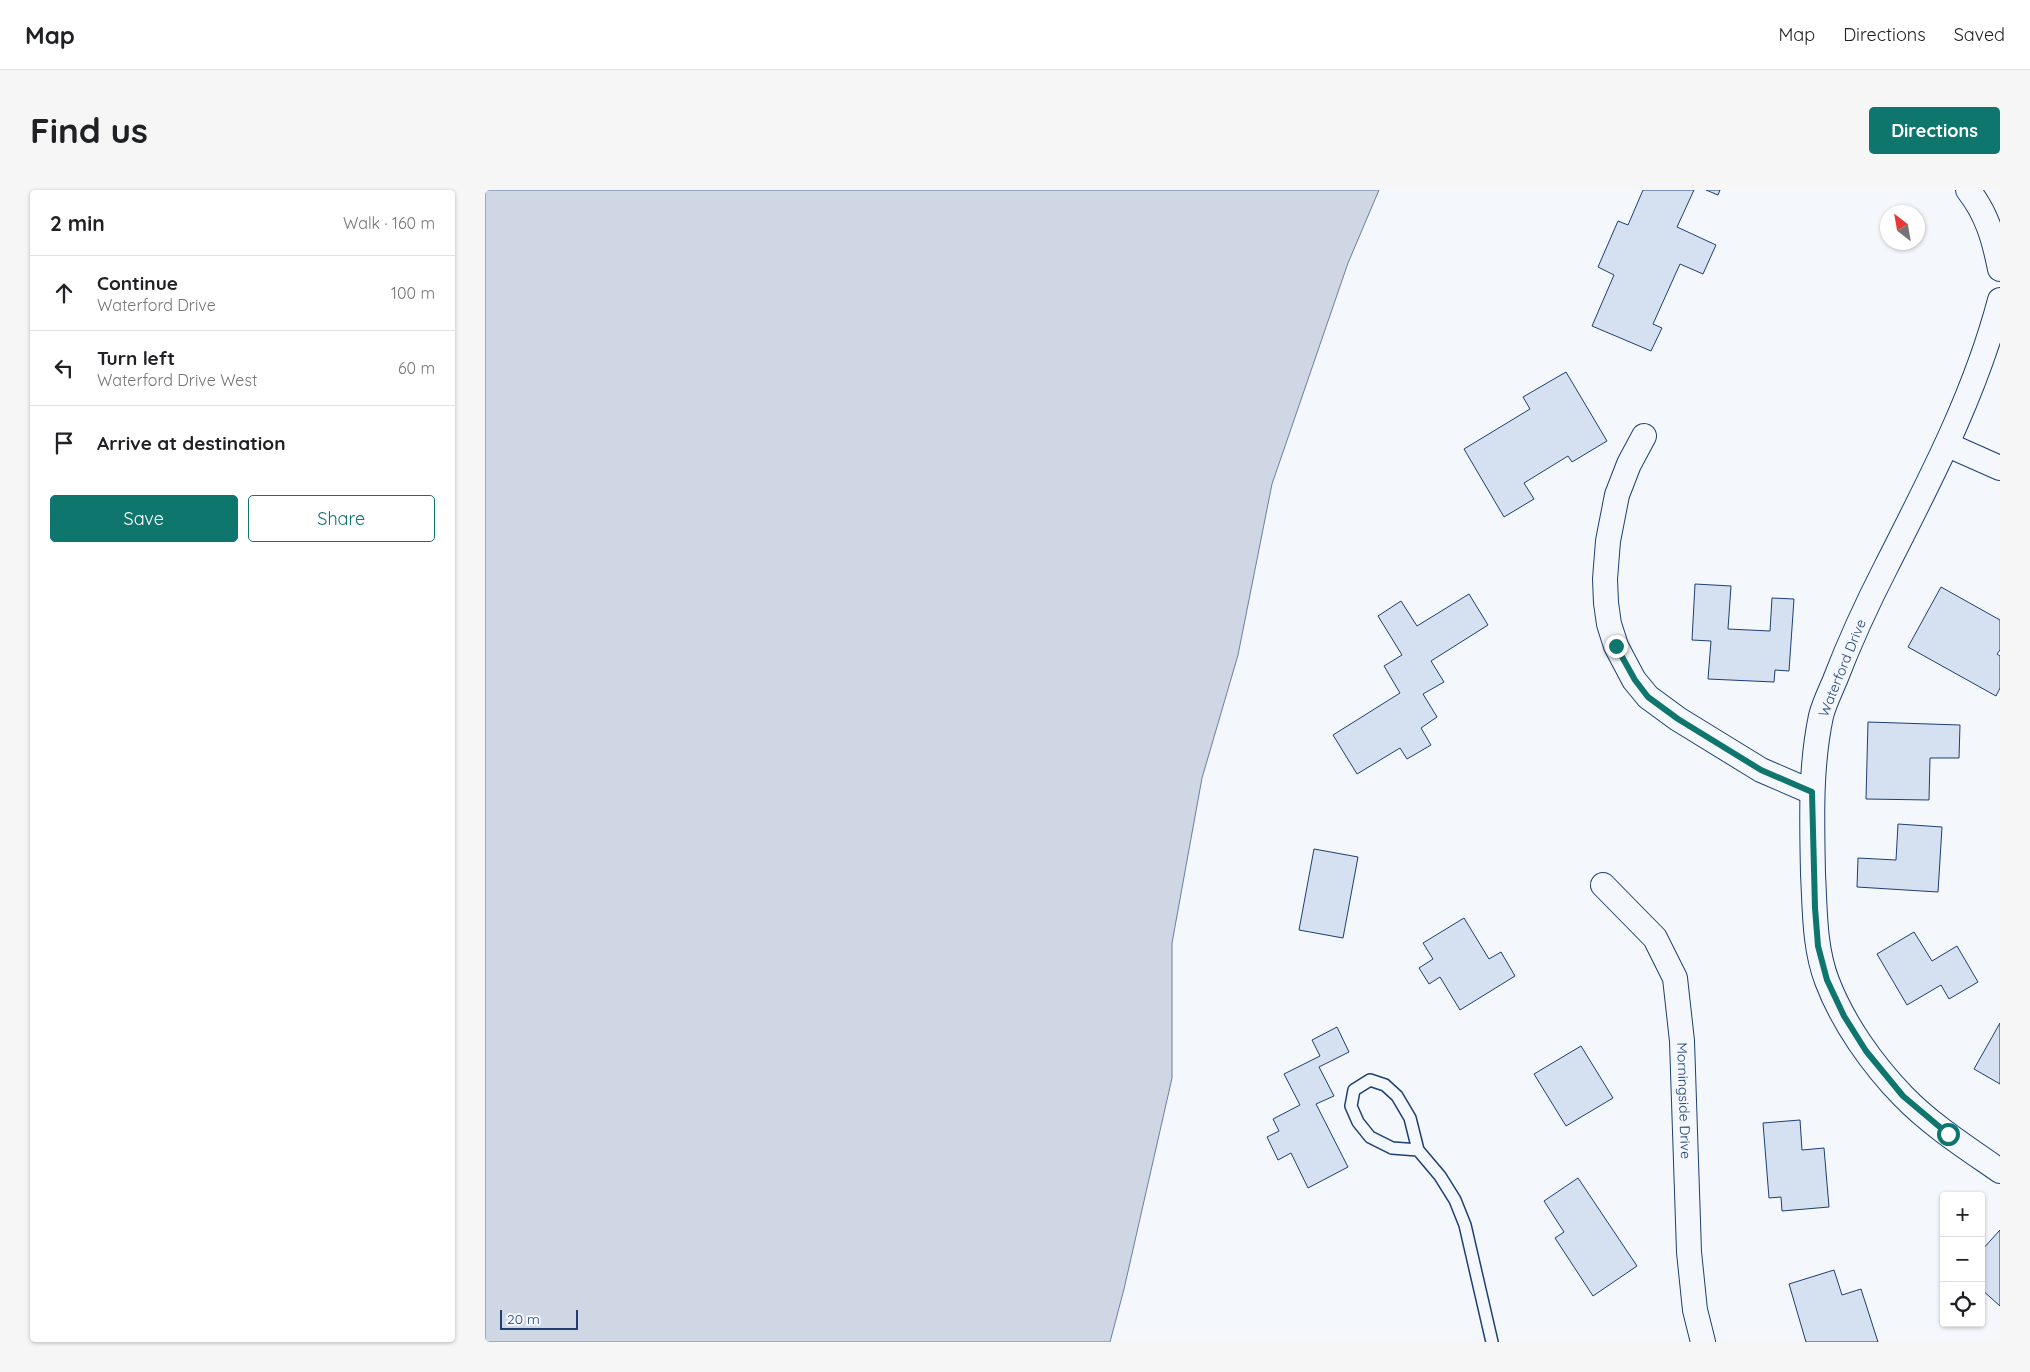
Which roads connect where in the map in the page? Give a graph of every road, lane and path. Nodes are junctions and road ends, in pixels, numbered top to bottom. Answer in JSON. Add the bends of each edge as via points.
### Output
{"nodes":[{"id":1,"x":1968,"y":190,"type":"edge"},
{"id":2,"x":2000,"y":269,"type":"edge"},
{"id":3,"x":2000,"y":300,"type":"edge"},
{"id":4,"x":1644,"y":436,"type":"dead end"},
{"id":5,"x":1948,"y":444,"type":"junction"},
{"id":6,"x":2000,"y":468,"type":"edge"},
{"id":7,"x":1812,"y":792,"type":"junction"},
{"id":8,"x":1603,"y":885,"type":"dead end"},
{"id":9,"x":1418,"y":1150,"type":"junction"},
{"id":10,"x":2000,"y":1172,"type":"edge"},
{"id":11,"x":1492,"y":1342,"type":"edge"},
{"id":12,"x":1703,"y":1342,"type":"edge"}],
"edges":[{"from":1,"to":2,"type":"street","via":[[1982,207]]},
{"from":3,"to":5,"type":"street","name":"Waterford Drive","via":[[1977,374]]},
{"from":4,"to":7,"type":"street","via":[[1617,494],[1609,541],[1606,603],[1616,646],[1648,697],[1761,770]]},
{"from":5,"to":6,"type":"street"},
{"from":5,"to":7,"type":"street","name":"Waterford Drive","via":[[1873,593],[1821,715]]},
{"from":7,"to":10,"type":"street","name":"Waterford Drive","via":[[1818,946],[1827,980],[1844,1016],[1866,1051],[1903,1096]]},
{"from":8,"to":12,"type":"street","name":"Morningside Drive","via":[[1655,938],[1675,978],[1682,1041],[1689,1252],[1695,1310]]},
{"from":9,"to":9,"type":"lane","via":[[1392,1148],[1370,1137],[1351,1106],[1355,1090],[1371,1080],[1385,1085],[1397,1096],[1410,1118]]},
{"from":9,"to":11,"type":"lane","via":[[1440,1176],[1465,1225]]}]}
